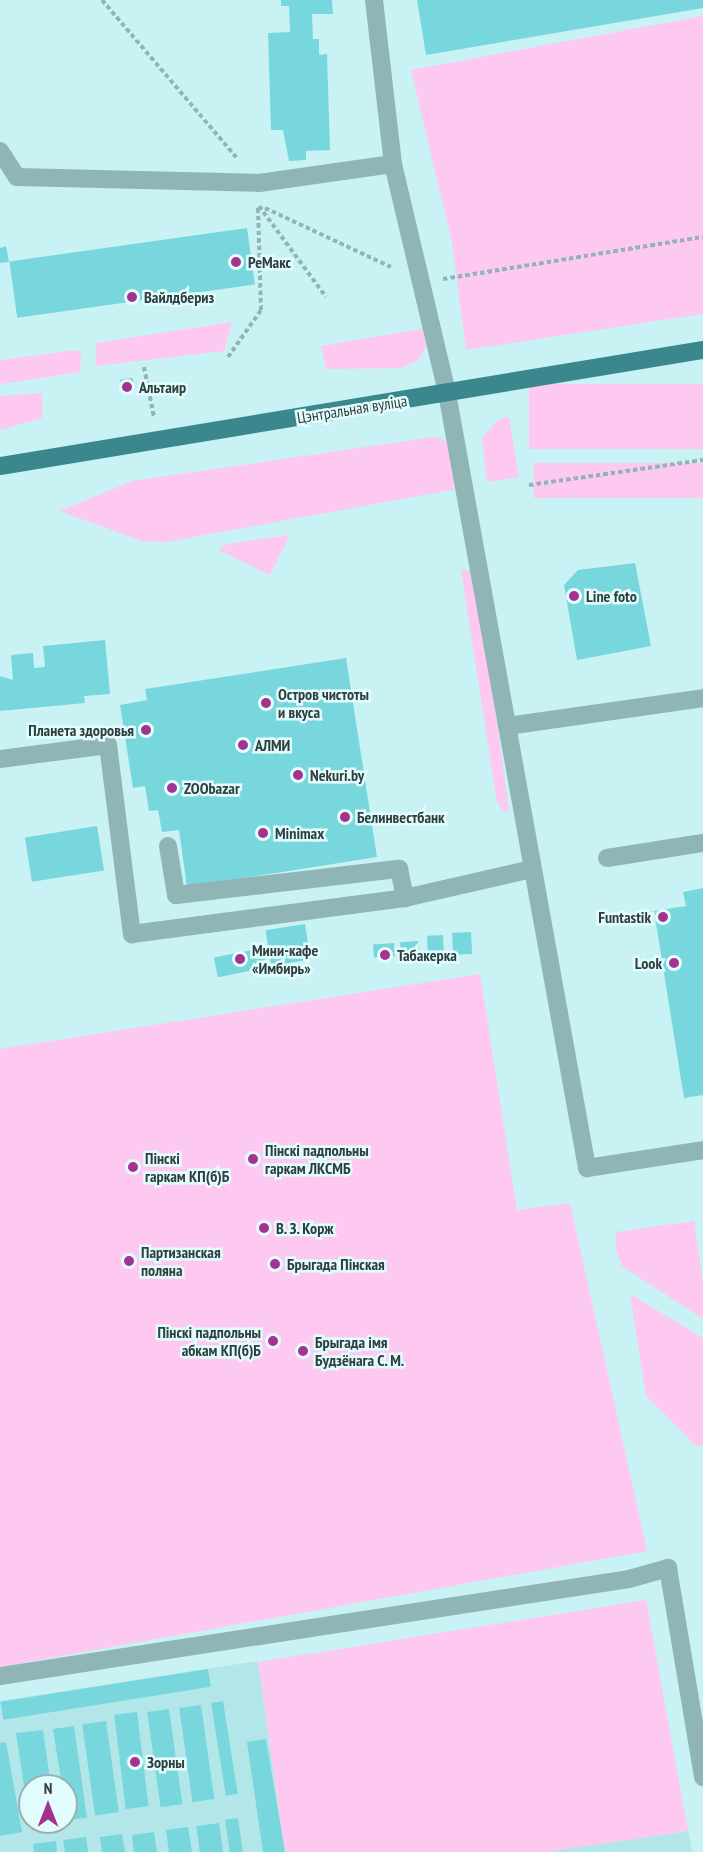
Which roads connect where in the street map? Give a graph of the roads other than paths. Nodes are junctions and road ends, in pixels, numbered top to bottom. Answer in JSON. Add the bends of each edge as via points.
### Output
{"nodes":[{"id":1,"x":374,"y":0,"type":"edge"},
{"id":2,"x":0,"y":151,"type":"edge"},
{"id":3,"x":393,"y":164,"type":"junction"},
{"id":4,"x":703,"y":350,"type":"edge"},
{"id":5,"x":447,"y":393,"type":"junction"},
{"id":6,"x":0,"y":466,"type":"edge"},
{"id":7,"x":703,"y":698,"type":"edge"},
{"id":8,"x":507,"y":726,"type":"junction"},
{"id":9,"x":0,"y":759,"type":"edge"},
{"id":10,"x":703,"y":843,"type":"edge"},
{"id":11,"x":168,"y":846,"type":"dead end"},
{"id":12,"x":607,"y":858,"type":"dead end"},
{"id":13,"x":532,"y":869,"type":"junction"},
{"id":14,"x":405,"y":898,"type":"junction"},
{"id":15,"x":703,"y":1150,"type":"edge"},
{"id":16,"x":0,"y":1676,"type":"edge"},
{"id":17,"x":703,"y":1777,"type":"edge"}],
"edges":[{"from":1,"to":3,"type":"lane"},
{"from":2,"to":3,"type":"lane","via":[[17,177],[259,183]]},
{"from":3,"to":5,"type":"lane","via":[[424,282]]},
{"from":4,"to":5,"type":"main road","name":"Цэнтральная вуліца"},
{"from":5,"to":6,"type":"main road","name":"Цэнтральная вуліца"},
{"from":5,"to":8,"type":"lane"},
{"from":7,"to":8,"type":"lane"},
{"from":8,"to":13,"type":"lane"},
{"from":9,"to":14,"type":"lane","via":[[108,745],[132,934]]},
{"from":10,"to":12,"type":"lane"},
{"from":11,"to":14,"type":"lane","via":[[176,895],[399,869]]},
{"from":13,"to":14,"type":"lane"},
{"from":13,"to":15,"type":"lane","via":[[586,1168]]},
{"from":16,"to":17,"type":"lane","via":[[629,1580],[668,1568]]}]}
